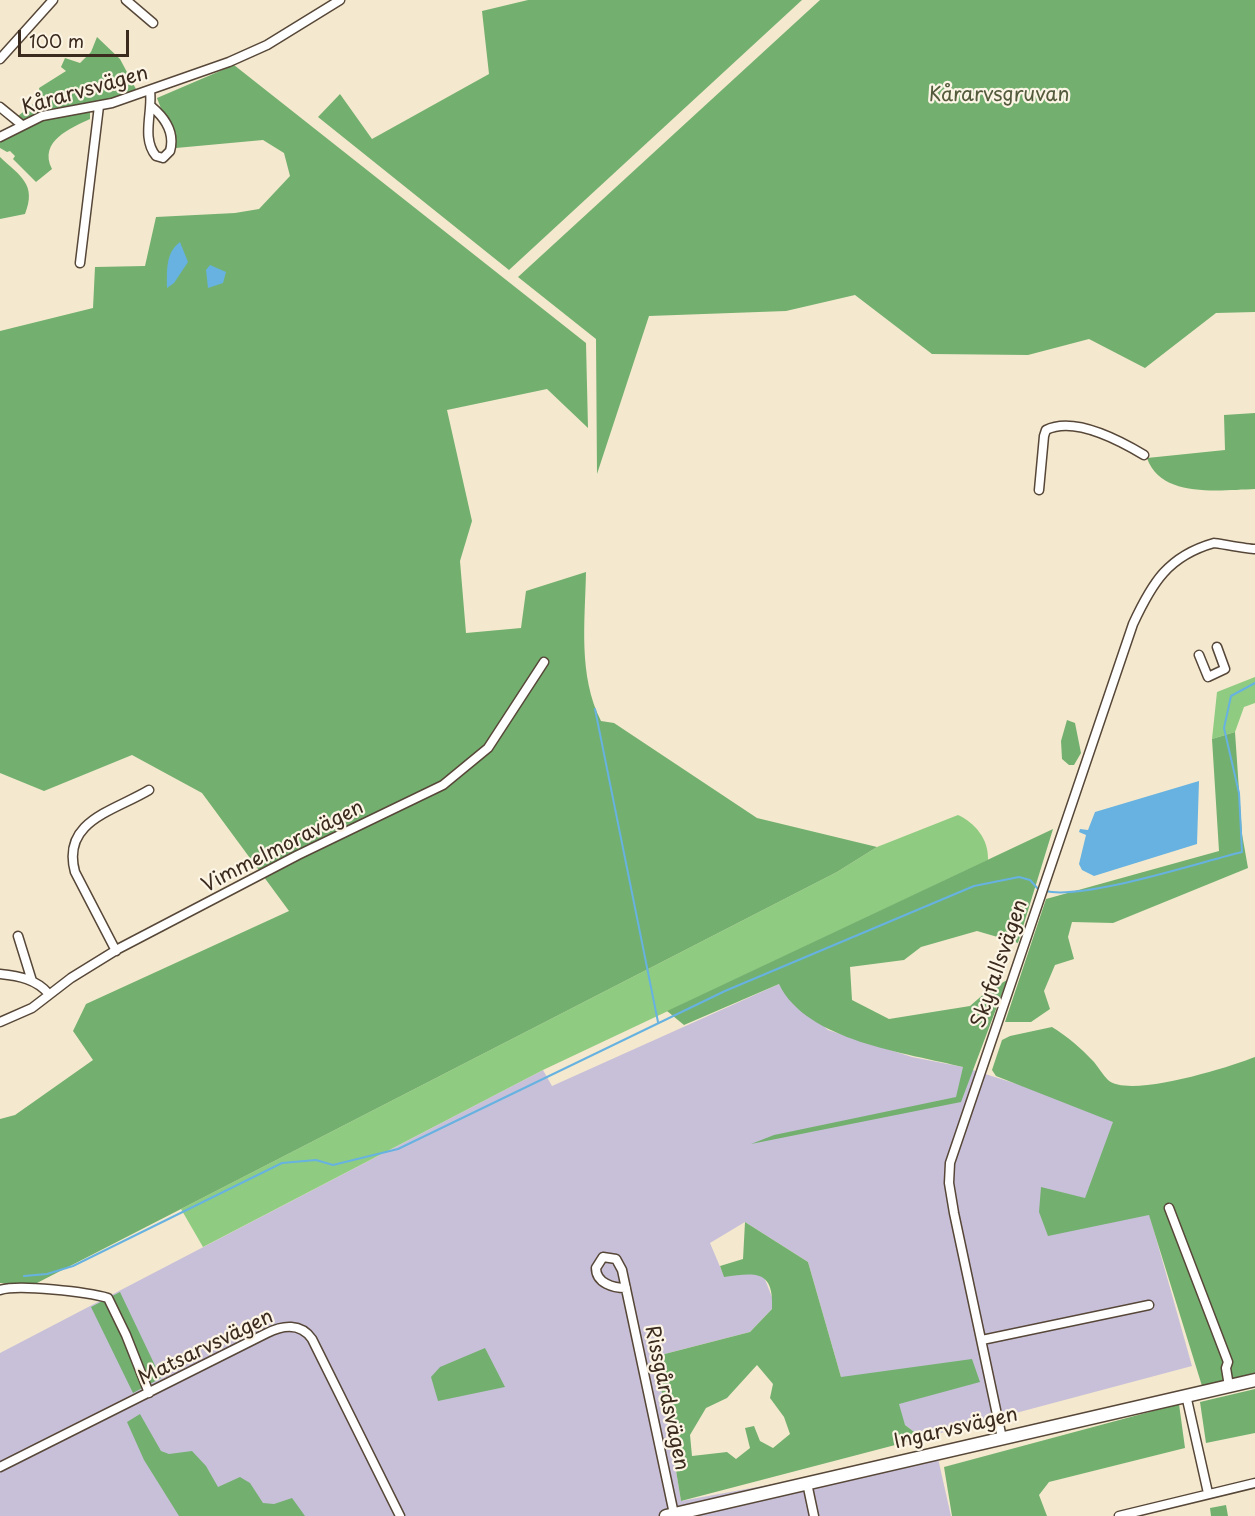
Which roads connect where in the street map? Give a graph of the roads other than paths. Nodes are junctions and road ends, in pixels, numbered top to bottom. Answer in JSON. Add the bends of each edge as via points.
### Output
{"nodes":[{"id":1,"x":53,"y":0,"type":"edge"},
{"id":2,"x":126,"y":0,"type":"edge"},
{"id":3,"x":340,"y":0,"type":"edge"},
{"id":4,"x":153,"y":23,"type":"dead end"},
{"id":5,"x":0,"y":59,"type":"edge"},
{"id":6,"x":150,"y":91,"type":"junction"},
{"id":7,"x":99,"y":106,"type":"junction"},
{"id":8,"x":0,"y":107,"type":"edge"},
{"id":9,"x":153,"y":107,"type":"junction"},
{"id":10,"x":22,"y":125,"type":"junction"},
{"id":11,"x":0,"y":137,"type":"edge"},
{"id":12,"x":80,"y":263,"type":"dead end"},
{"id":13,"x":1144,"y":455,"type":"dead end"},
{"id":14,"x":1039,"y":490,"type":"dead end"},
{"id":15,"x":1255,"y":549,"type":"edge"},
{"id":16,"x":1217,"y":647,"type":"dead end"},
{"id":17,"x":1199,"y":655,"type":"dead end"},
{"id":18,"x":544,"y":662,"type":"dead end"},
{"id":19,"x":149,"y":790,"type":"dead end"},
{"id":20,"x":18,"y":936,"type":"dead end"},
{"id":21,"x":116,"y":951,"type":"junction"},
{"id":22,"x":0,"y":974,"type":"edge"},
{"id":23,"x":32,"y":981,"type":"junction"},
{"id":24,"x":49,"y":994,"type":"junction"},
{"id":25,"x":0,"y":1022,"type":"edge"},
{"id":26,"x":1169,"y":1208,"type":"dead end"},
{"id":27,"x":626,"y":1288,"type":"dead end"},
{"id":28,"x":0,"y":1290,"type":"edge"},
{"id":29,"x":1149,"y":1305,"type":"dead end"},
{"id":30,"x":982,"y":1340,"type":"junction"},
{"id":31,"x":1255,"y":1380,"type":"edge"},
{"id":32,"x":1229,"y":1386,"type":"junction"},
{"id":33,"x":149,"y":1393,"type":"junction"},
{"id":34,"x":1186,"y":1395,"type":"junction"},
{"id":35,"x":1002,"y":1438,"type":"junction"},
{"id":36,"x":0,"y":1467,"type":"edge"},
{"id":37,"x":807,"y":1483,"type":"junction"},
{"id":38,"x":1255,"y":1483,"type":"edge"},
{"id":39,"x":1208,"y":1493,"type":"junction"},
{"id":40,"x":670,"y":1515,"type":"edge"},
{"id":41,"x":400,"y":1516,"type":"edge"},
{"id":42,"x":814,"y":1516,"type":"edge"},
{"id":43,"x":1119,"y":1516,"type":"edge"}],
"edges":[{"from":1,"to":5,"type":"street"},
{"from":2,"to":4,"type":"street"},
{"from":3,"to":6,"type":"street","name":"Kårarvsvägen","via":[[267,45]]},
{"from":6,"to":7,"type":"street","name":"Kårarvsvägen"},
{"from":6,"to":9,"type":"street"},
{"from":7,"to":10,"type":"street","name":"Kårarvsvägen","via":[[59,111]]},
{"from":7,"to":12,"type":"street"},
{"from":8,"to":10,"type":"street"},
{"from":9,"to":9,"type":"street","via":[[171,135],[170,151],[163,158],[156,156],[149,142]]},
{"from":10,"to":11,"type":"street","name":"Kårarvsvägen"},
{"from":13,"to":14,"type":"street","via":[[1115,438],[1054,425],[1044,436]]},
{"from":15,"to":30,"type":"street","name":"Skyfallsvägen","via":[[1215,543],[1186,554],[1153,582],[1133,624],[950,1162],[951,1196]]},
{"from":16,"to":17,"type":"street","via":[[1225,669],[1208,677]]},
{"from":18,"to":21,"type":"street","name":"Vimmelmoravägen","via":[[488,748],[443,785],[298,855]]},
{"from":19,"to":21,"type":"street","via":[[86,824],[74,843],[75,872]]},
{"from":20,"to":23,"type":"street"},
{"from":21,"to":24,"type":"street","name":"Vimmelmoravägen"},
{"from":22,"to":23,"type":"street"},
{"from":23,"to":24,"type":"street"},
{"from":24,"to":25,"type":"street","name":"Vimmelmoravägen","via":[[32,1008]]},
{"from":26,"to":32,"type":"street","via":[[1228,1362]]},
{"from":27,"to":40,"type":"street","name":"Rissgårdsvägen"},
{"from":28,"to":33,"type":"street","via":[[56,1291],[108,1298]]},
{"from":29,"to":30,"type":"street"},
{"from":30,"to":35,"type":"street","name":"Skyfallsvägen"},
{"from":31,"to":32,"type":"street","name":"Ingarvsvägen"},
{"from":32,"to":34,"type":"street","name":"Ingarvsvägen"},
{"from":33,"to":36,"type":"street","name":"Matsarvsvägen"},
{"from":33,"to":41,"type":"street","name":"Matsarvsvägen","via":[[273,1330],[289,1326],[302,1329],[312,1339]]},
{"from":34,"to":35,"type":"street","name":"Ingarvsvägen"},
{"from":34,"to":39,"type":"street"},
{"from":35,"to":37,"type":"street","name":"Ingarvsvägen"},
{"from":37,"to":40,"type":"street","name":"Ingarvsvägen"},
{"from":37,"to":42,"type":"street"},
{"from":38,"to":39,"type":"street"},
{"from":39,"to":43,"type":"street"}]}
